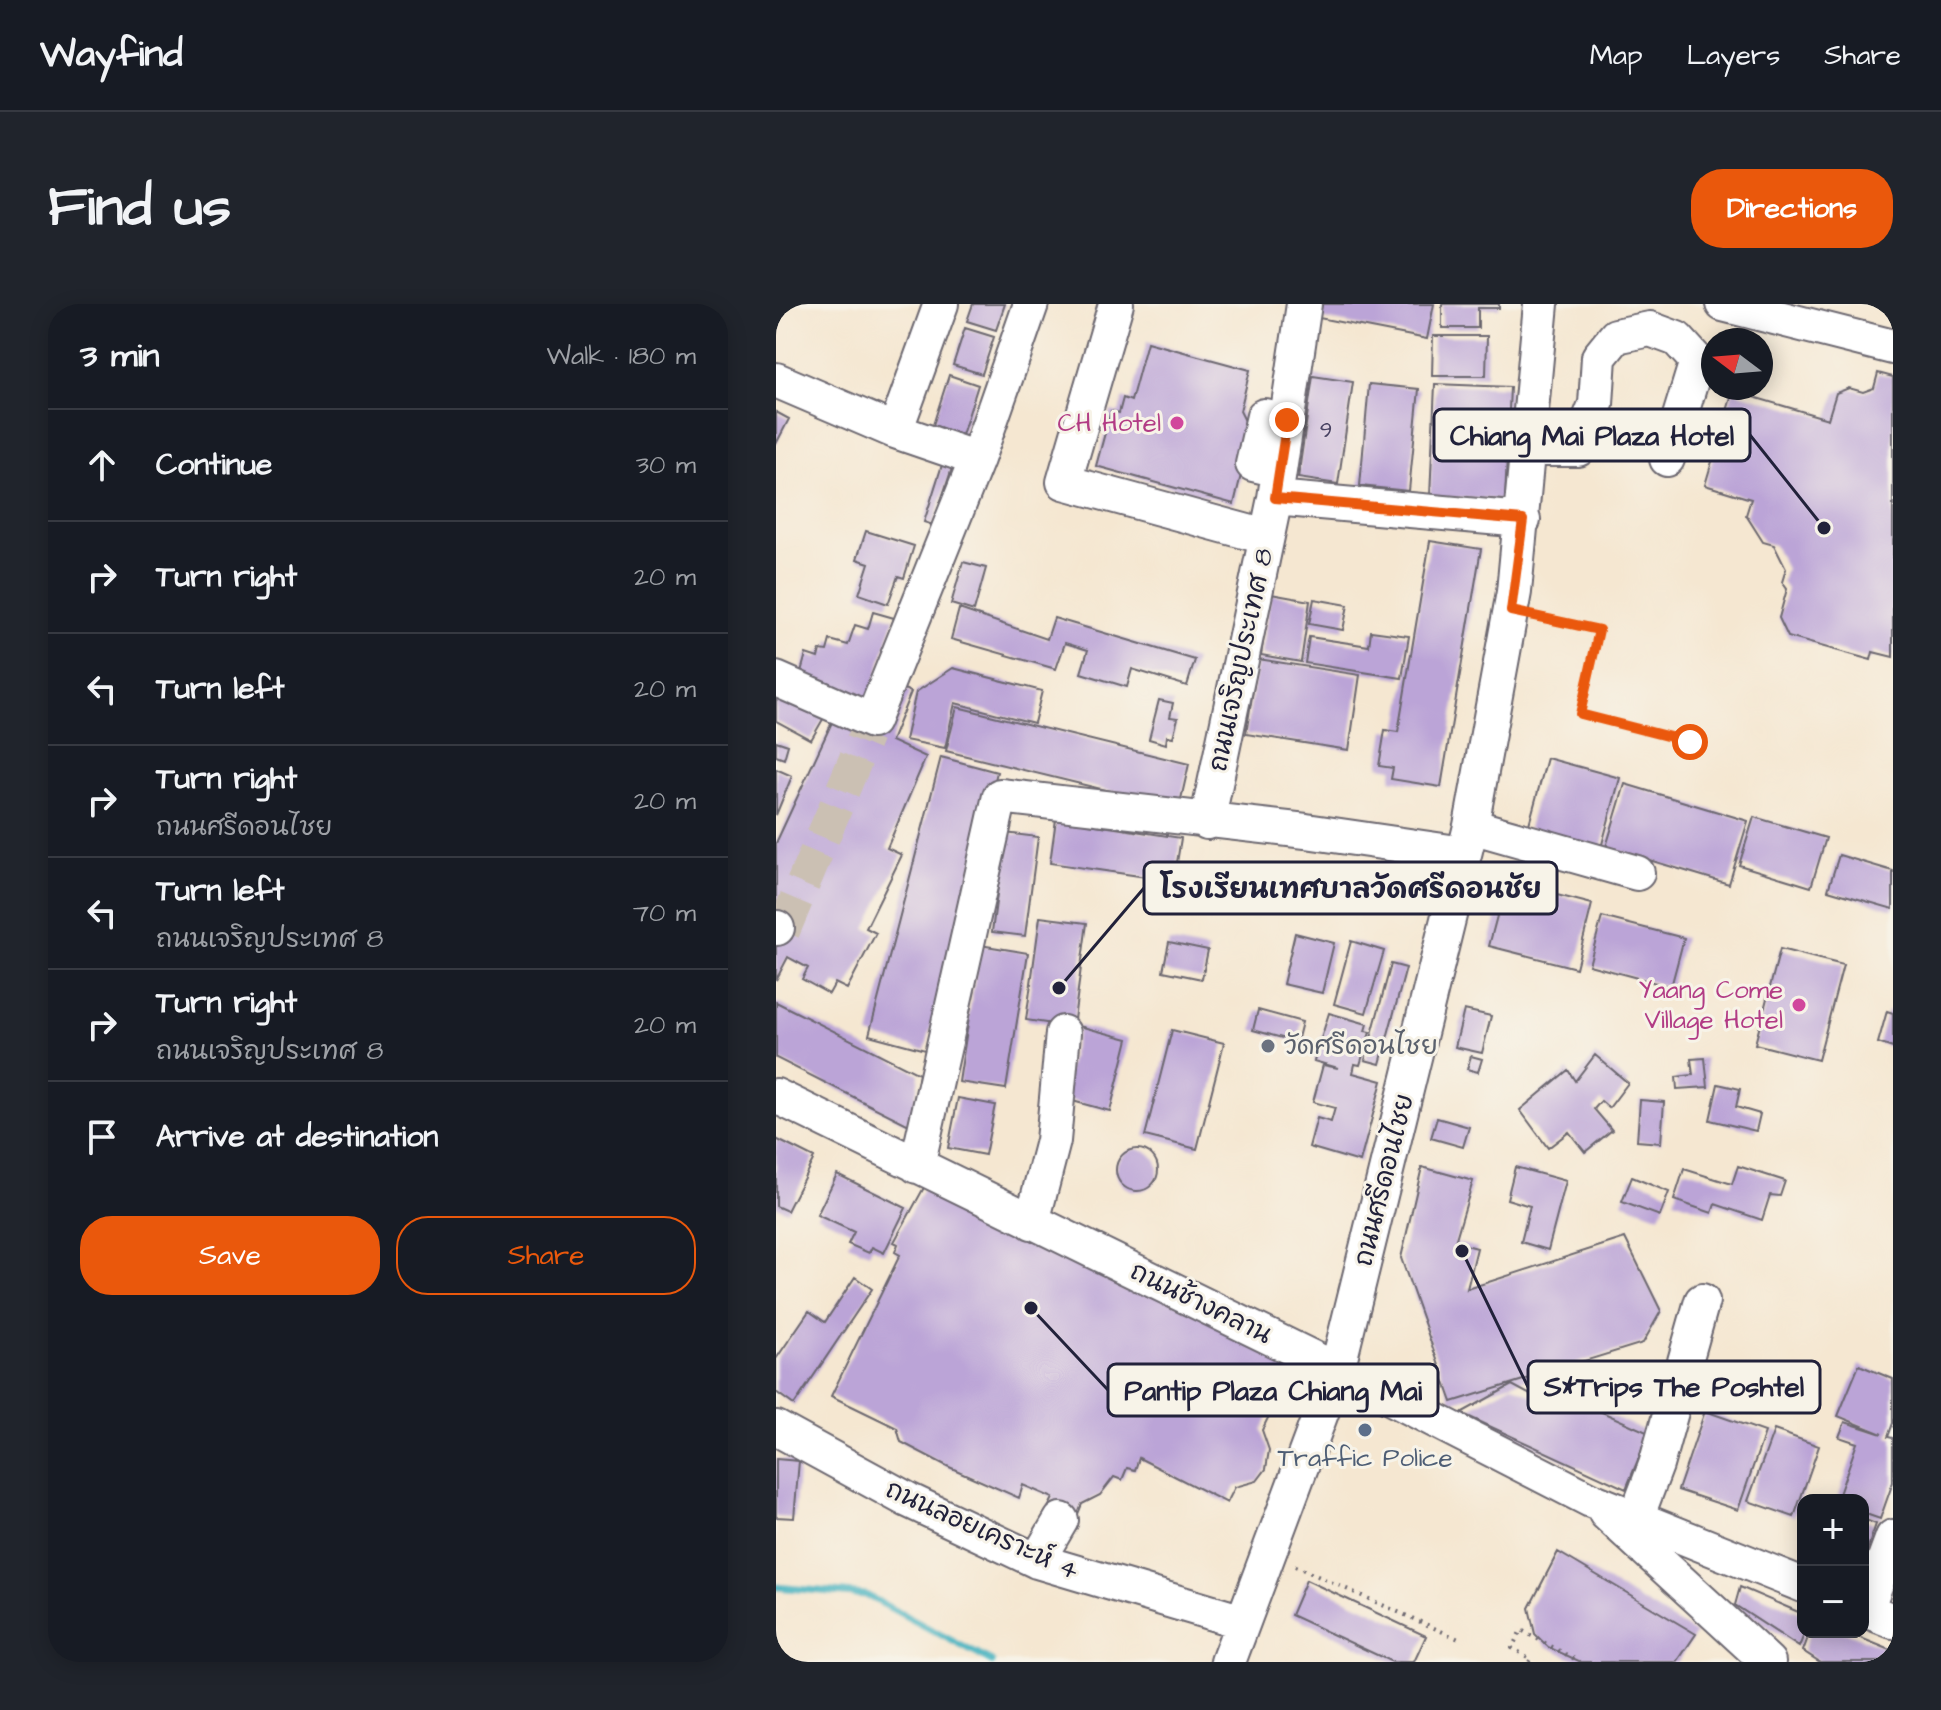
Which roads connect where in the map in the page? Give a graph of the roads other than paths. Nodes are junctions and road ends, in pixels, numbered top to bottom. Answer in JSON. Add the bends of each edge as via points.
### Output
{"nodes":[{"id":1,"x":941,"y":304,"type":"edge"},
{"id":2,"x":1031,"y":304,"type":"edge"},
{"id":3,"x":1116,"y":304,"type":"edge"},
{"id":4,"x":1304,"y":304,"type":"edge"},
{"id":5,"x":1541,"y":304,"type":"edge"},
{"id":6,"x":1723,"y":304,"type":"edge"},
{"id":7,"x":1893,"y":347,"type":"edge"},
{"id":8,"x":776,"y":380,"type":"edge"},
{"id":9,"x":895,"y":431,"type":"junction"},
{"id":10,"x":1530,"y":449,"type":"junction"},
{"id":11,"x":977,"y":459,"type":"junction"},
{"id":12,"x":1667,"y":459,"type":"dead end"},
{"id":13,"x":1277,"y":484,"type":"junction"},
{"id":14,"x":1523,"y":520,"type":"junction"},
{"id":15,"x":1266,"y":537,"type":"junction"},
{"id":16,"x":776,"y":679,"type":"edge"},
{"id":17,"x":1207,"y":822,"type":"junction"},
{"id":18,"x":1468,"y":840,"type":"junction"},
{"id":19,"x":1637,"y":873,"type":"dead end"},
{"id":20,"x":1063,"y":1033,"type":"dead end"},
{"id":21,"x":776,"y":1096,"type":"edge"},
{"id":22,"x":917,"y":1166,"type":"junction"},
{"id":23,"x":1032,"y":1222,"type":"junction"},
{"id":24,"x":1702,"y":1301,"type":"dead end"},
{"id":25,"x":1337,"y":1370,"type":"junction"},
{"id":26,"x":776,"y":1428,"type":"edge"},
{"id":27,"x":1591,"y":1500,"type":"junction"},
{"id":28,"x":1636,"y":1518,"type":"junction"},
{"id":29,"x":1061,"y":1520,"type":"dead end"},
{"id":30,"x":1893,"y":1537,"type":"edge"},
{"id":31,"x":1037,"y":1561,"type":"junction"},
{"id":32,"x":1797,"y":1583,"type":"edge"},
{"id":33,"x":1874,"y":1613,"type":"edge"},
{"id":34,"x":1243,"y":1622,"type":"junction"},
{"id":35,"x":1228,"y":1662,"type":"edge"},
{"id":36,"x":1768,"y":1662,"type":"edge"}],
"edges":[{"from":1,"to":9,"type":"street"},
{"from":2,"to":11,"type":"street"},
{"from":3,"to":15,"type":"street","via":[[1064,482]]},
{"from":4,"to":13,"type":"street","name":"ถนนเจริญประเทศ 8"},
{"from":5,"to":10,"type":"street","name":"ถนนศรีดอนไชย"},
{"from":6,"to":7,"type":"street"},
{"from":8,"to":9,"type":"street"},
{"from":9,"to":11,"type":"street"},
{"from":10,"to":12,"type":"street","via":[[1578,449],[1596,404],[1599,357],[1616,336],[1650,329],[1677,339],[1697,361]]},
{"from":10,"to":14,"type":"street","name":"ถนนศรีดอนไชย"},
{"from":11,"to":16,"type":"street","via":[[869,728]]},
{"from":13,"to":14,"type":"street"},
{"from":13,"to":15,"type":"street","name":"ถนนเจริญประเทศ 8"},
{"from":14,"to":18,"type":"street","name":"ถนนศรีดอนไชย"},
{"from":15,"to":17,"type":"street","name":"ถนนเจริญประเทศ 8"},
{"from":17,"to":18,"type":"street"},
{"from":17,"to":22,"type":"street","via":[[1000,796]]},
{"from":18,"to":19,"type":"street"},
{"from":18,"to":25,"type":"street","name":"ถนนศรีดอนไชย"},
{"from":20,"to":23,"type":"street","via":[[1053,1141]]},
{"from":21,"to":22,"type":"street","name":"ถนนช้างคลาน"},
{"from":22,"to":23,"type":"street","name":"ถนนช้างคลาน"},
{"from":23,"to":25,"type":"street","name":"ถนนช้างคลาน"},
{"from":24,"to":28,"type":"street"},
{"from":25,"to":27,"type":"street","name":"ถนนช้างคลาน"},
{"from":25,"to":34,"type":"street","name":"ถนนศรีดอนไชย"},
{"from":26,"to":31,"type":"street","name":"ถนนลอยเคราะห์ 4","via":[[908,1500]]},
{"from":27,"to":28,"type":"street","name":"ถนนช้างคลาน"},
{"from":27,"to":36,"type":"street"},
{"from":28,"to":32,"type":"street","name":"ถนนช้างคลาน"},
{"from":29,"to":31,"type":"street"},
{"from":30,"to":33,"type":"street"},
{"from":31,"to":34,"type":"street","name":"ถนนลอยเคราะห์ 4"},
{"from":34,"to":35,"type":"street","name":"ถนนศรีดอนไชย"}]}
